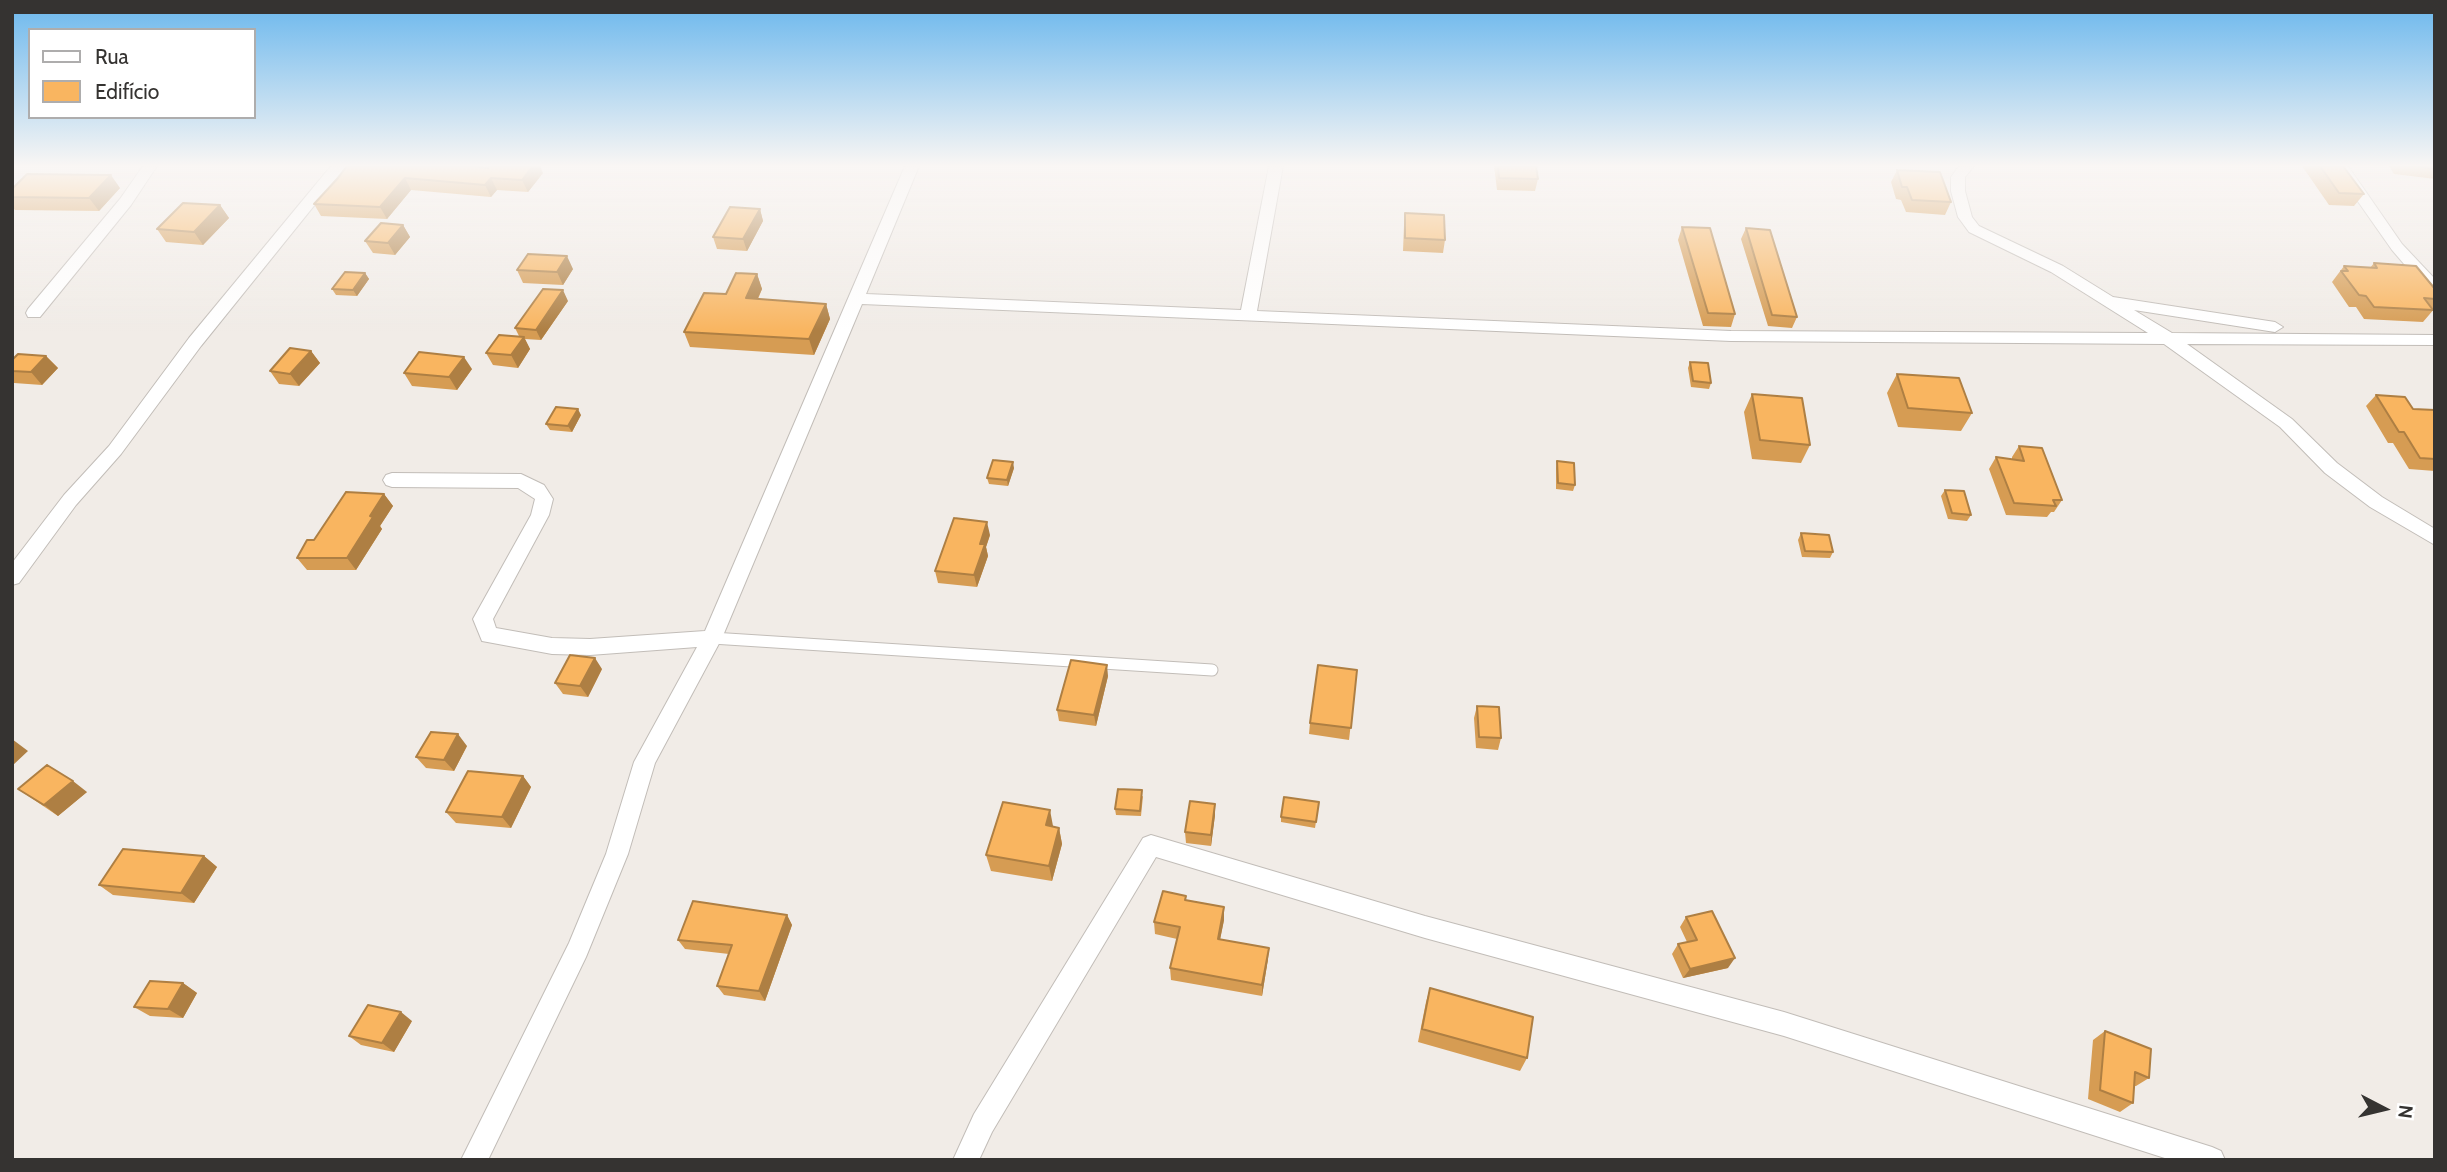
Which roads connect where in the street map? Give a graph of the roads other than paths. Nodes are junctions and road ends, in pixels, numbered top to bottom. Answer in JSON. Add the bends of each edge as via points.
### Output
{"nodes":[{"id":1,"x":111,"y":221,"type":"edge"},
{"id":2,"x":295,"y":221,"type":"edge"},
{"id":3,"x":890,"y":221,"type":"edge"},
{"id":4,"x":1266,"y":221,"type":"edge"},
{"id":5,"x":1968,"y":221,"type":"edge"},
{"id":6,"x":2378,"y":221,"type":"edge"},
{"id":7,"x":2435,"y":289,"type":"edge"},
{"id":8,"x":2102,"y":298,"type":"junction"},
{"id":9,"x":858,"y":299,"type":"junction"},
{"id":10,"x":34,"y":313,"type":"dead end"},
{"id":11,"x":1248,"y":316,"type":"junction"},
{"id":12,"x":2166,"y":337,"type":"junction"},
{"id":13,"x":2349,"y":338,"type":"junction"},
{"id":14,"x":2435,"y":340,"type":"edge"},
{"id":15,"x":392,"y":480,"type":"dead end"},
{"id":16,"x":2435,"y":538,"type":"edge"},
{"id":17,"x":12,"y":578,"type":"edge"},
{"id":18,"x":712,"y":638,"type":"junction"},
{"id":19,"x":1212,"y":670,"type":"dead end"},
{"id":20,"x":474,"y":1160,"type":"edge"},
{"id":21,"x":965,"y":1160,"type":"edge"},
{"id":22,"x":2212,"y":1160,"type":"edge"}],
"edges":[{"from":1,"to":10,"type":"street"},
{"from":2,"to":17,"type":"street"},
{"from":3,"to":9,"type":"street"},
{"from":4,"to":11,"type":"street"},
{"from":5,"to":8,"type":"street","via":[[1974,229],[2032,256]]},
{"from":6,"to":7,"type":"street"},
{"from":8,"to":12,"type":"street"},
{"from":8,"to":13,"type":"street","via":[[2161,312]]},
{"from":9,"to":11,"type":"street"},
{"from":9,"to":18,"type":"street"},
{"from":11,"to":12,"type":"street","via":[[1731,336]]},
{"from":12,"to":13,"type":"street"},
{"from":12,"to":16,"type":"street","via":[[2286,423],[2331,468],[2376,502]]},
{"from":13,"to":14,"type":"street"},
{"from":15,"to":18,"type":"street","via":[[521,481],[544,499],[483,619],[489,635],[552,646]]},
{"from":18,"to":19,"type":"lane"},
{"from":18,"to":20,"type":"street","via":[[645,762],[617,854],[578,949]]},
{"from":21,"to":22,"type":"street","via":[[1151,845],[1425,928],[1784,1024]]}]}
